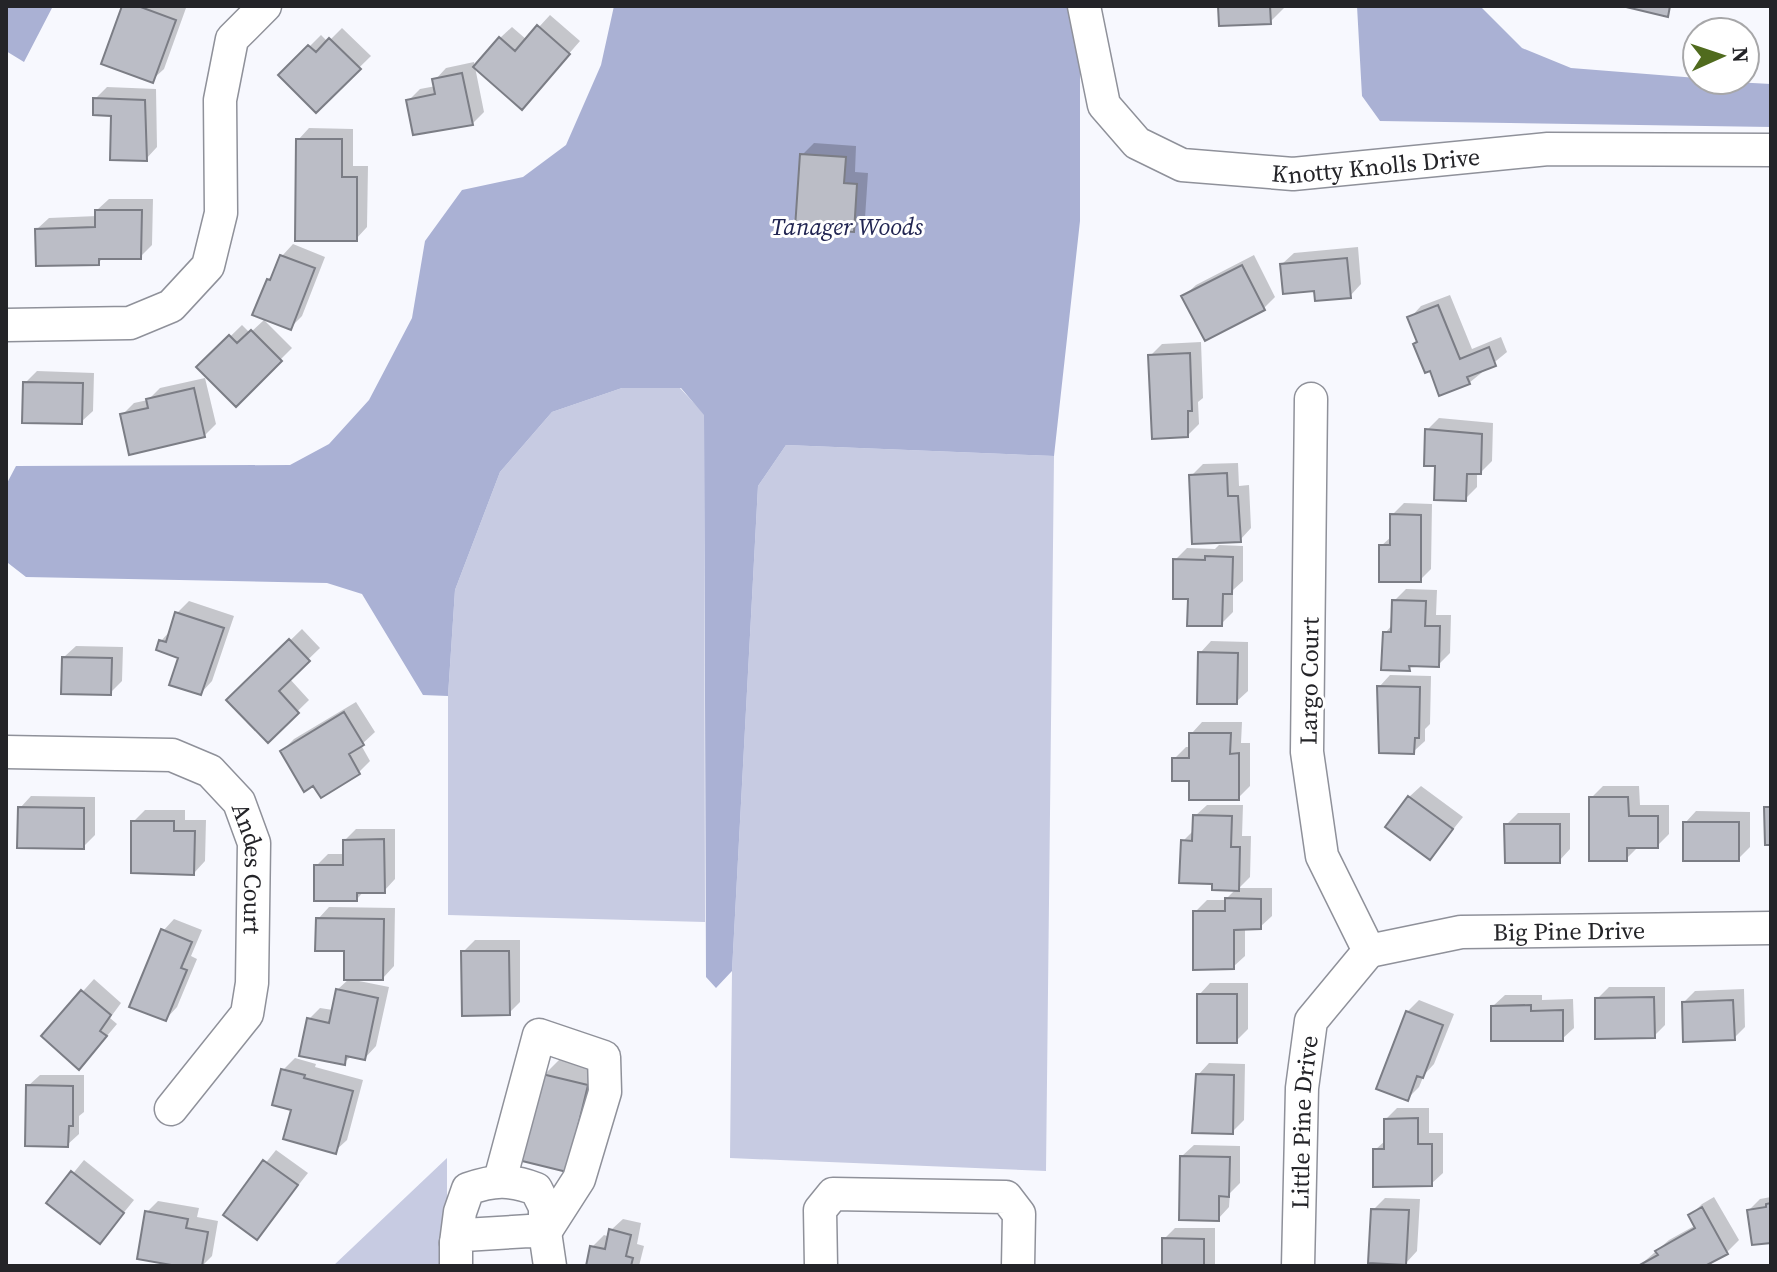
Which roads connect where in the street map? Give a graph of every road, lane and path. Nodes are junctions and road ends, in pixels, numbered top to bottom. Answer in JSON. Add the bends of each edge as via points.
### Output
{"nodes":[{"id":1,"x":265,"y":6,"type":"edge"},
{"id":2,"x":1084,"y":6,"type":"edge"},
{"id":3,"x":1771,"y":150,"type":"edge"},
{"id":4,"x":6,"y":325,"type":"edge"},
{"id":5,"x":1311,"y":399,"type":"dead end"},
{"id":6,"x":6,"y":752,"type":"edge"},
{"id":7,"x":1771,"y":928,"type":"edge"},
{"id":8,"x":1369,"y":951,"type":"junction"},
{"id":9,"x":171,"y":1109,"type":"dead end"},
{"id":10,"x":500,"y":1180,"type":"junction"},
{"id":11,"x":545,"y":1232,"type":"junction"},
{"id":12,"x":456,"y":1255,"type":"edge"},
{"id":13,"x":550,"y":1266,"type":"edge"},
{"id":14,"x":821,"y":1266,"type":"edge"},
{"id":15,"x":1018,"y":1266,"type":"edge"},
{"id":16,"x":1298,"y":1266,"type":"edge"}],
"edges":[{"from":1,"to":4,"type":"street","via":[[232,39],[220,100],[221,213],[208,266],[171,306],[130,323]]},
{"from":2,"to":3,"type":"street","name":"Knotty Knolls Drive","via":[[1104,105],[1137,143],[1182,165],[1293,174],[1548,149]]},
{"from":5,"to":8,"type":"street","name":"Largo Court","via":[[1307,752],[1322,856]]},
{"from":6,"to":9,"type":"street","name":"Andes Court","via":[[172,755],[210,771],[239,802],[254,843],[247,1014]]},
{"from":7,"to":8,"type":"street","name":"Big Pine Drive","via":[[1461,932]]},
{"from":8,"to":16,"type":"street","name":"Little Pine Drive","via":[[1311,1021],[1302,1088]]},
{"from":10,"to":11,"type":"street","via":[[536,1189],[545,1207]]},
{"from":10,"to":11,"type":"street","via":[[539,1035],[604,1057],[605,1092],[579,1179]]},
{"from":10,"to":12,"type":"street","via":[[468,1189]]},
{"from":11,"to":12,"type":"street","via":[[464,1235]]},
{"from":11,"to":13,"type":"street"},
{"from":14,"to":15,"type":"street","via":[[820,1210],[833,1194],[1006,1197],[1019,1214]]}]}
